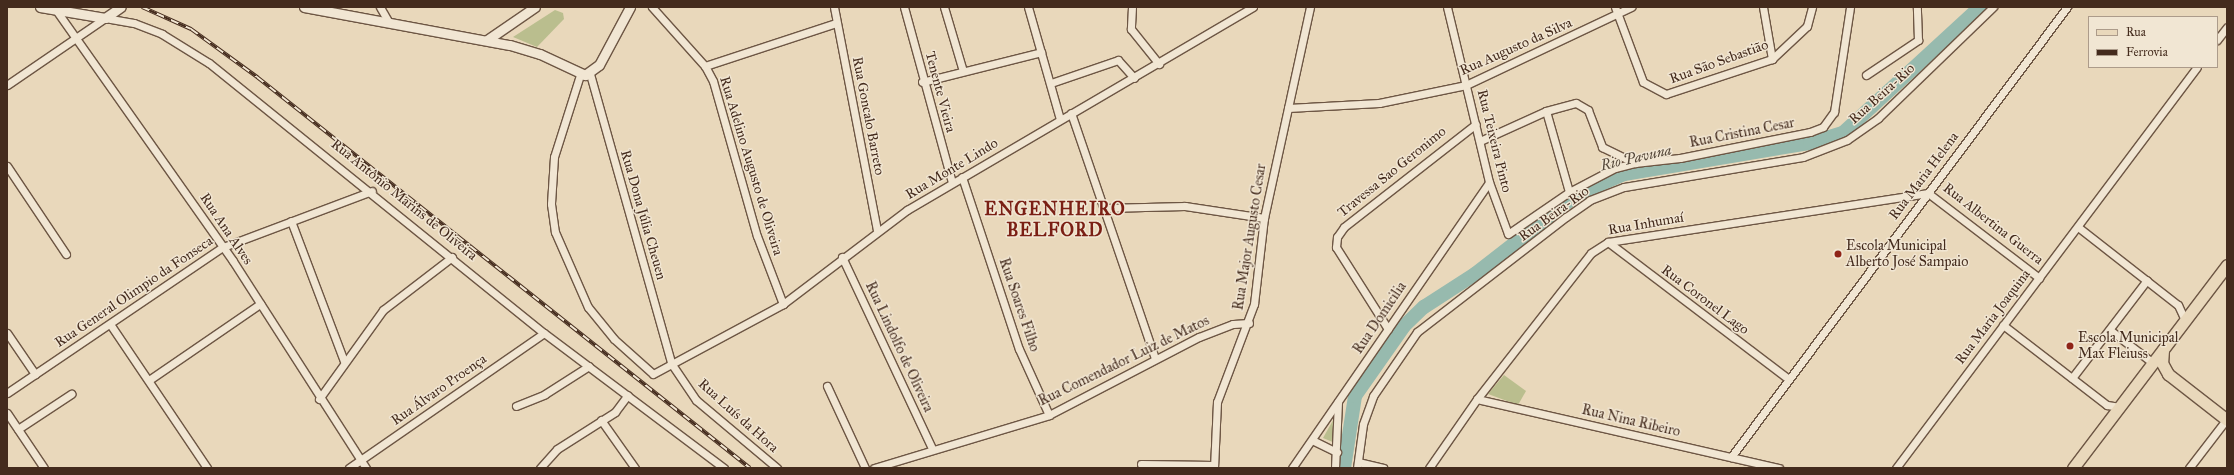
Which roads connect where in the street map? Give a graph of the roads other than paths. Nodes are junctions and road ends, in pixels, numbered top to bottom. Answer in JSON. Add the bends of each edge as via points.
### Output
{"nodes":[{"id":1,"x":40,"y":7,"type":"edge"},
{"id":2,"x":121,"y":7,"type":"edge"},
{"id":3,"x":304,"y":7,"type":"edge"},
{"id":4,"x":380,"y":7,"type":"edge"},
{"id":5,"x":535,"y":7,"type":"edge"},
{"id":6,"x":630,"y":7,"type":"edge"},
{"id":7,"x":652,"y":7,"type":"edge"},
{"id":8,"x":834,"y":7,"type":"edge"},
{"id":9,"x":904,"y":7,"type":"edge"},
{"id":10,"x":944,"y":7,"type":"edge"},
{"id":11,"x":1028,"y":7,"type":"edge"},
{"id":12,"x":1132,"y":7,"type":"edge"},
{"id":13,"x":1253,"y":7,"type":"edge"},
{"id":14,"x":1310,"y":7,"type":"edge"},
{"id":15,"x":1447,"y":7,"type":"edge"},
{"id":16,"x":1615,"y":7,"type":"edge"},
{"id":17,"x":1631,"y":7,"type":"edge"},
{"id":18,"x":1763,"y":7,"type":"edge"},
{"id":19,"x":1812,"y":7,"type":"edge"},
{"id":20,"x":1850,"y":7,"type":"edge"},
{"id":21,"x":1917,"y":7,"type":"edge"},
{"id":22,"x":1993,"y":7,"type":"edge"},
{"id":23,"x":2067,"y":7,"type":"edge"},
{"id":24,"x":56,"y":10,"type":"junction"},
{"id":25,"x":1618,"y":16,"type":"junction"},
{"id":26,"x":105,"y":18,"type":"junction"},
{"id":27,"x":388,"y":21,"type":"junction"},
{"id":28,"x":836,"y":23,"type":"junction"},
{"id":29,"x":2227,"y":27,"type":"edge"},
{"id":30,"x":77,"y":37,"type":"junction"},
{"id":31,"x":2218,"y":39,"type":"edge"},
{"id":32,"x":487,"y":40,"type":"junction"},
{"id":33,"x":1041,"y":52,"type":"junction"},
{"id":34,"x":1772,"y":59,"type":"junction"},
{"id":35,"x":1159,"y":64,"type":"junction"},
{"id":36,"x":705,"y":66,"type":"junction"},
{"id":37,"x":2196,"y":68,"type":"edge"},
{"id":38,"x":962,"y":71,"type":"junction"},
{"id":39,"x":585,"y":75,"type":"junction"},
{"id":40,"x":1866,"y":75,"type":"dead end"},
{"id":41,"x":1134,"y":78,"type":"junction"},
{"id":42,"x":922,"y":82,"type":"junction"},
{"id":43,"x":1051,"y":83,"type":"junction"},
{"id":44,"x":7,"y":85,"type":"edge"},
{"id":45,"x":1466,"y":86,"type":"junction"},
{"id":46,"x":1288,"y":108,"type":"junction"},
{"id":47,"x":1546,"y":111,"type":"junction"},
{"id":48,"x":1071,"y":114,"type":"junction"},
{"id":49,"x":1060,"y":119,"type":"junction"},
{"id":50,"x":1476,"y":124,"type":"junction"},
{"id":51,"x":1480,"y":141,"type":"junction"},
{"id":52,"x":1635,"y":163,"type":"junction"},
{"id":53,"x":7,"y":166,"type":"edge"},
{"id":54,"x":962,"y":177,"type":"junction"},
{"id":55,"x":1489,"y":182,"type":"junction"},
{"id":56,"x":952,"y":183,"type":"junction"},
{"id":57,"x":372,"y":190,"type":"junction"},
{"id":58,"x":1569,"y":192,"type":"junction"},
{"id":59,"x":1928,"y":193,"type":"junction"},
{"id":60,"x":1105,"y":208,"type":"junction"},
{"id":61,"x":1264,"y":218,"type":"junction"},
{"id":62,"x":291,"y":221,"type":"junction"},
{"id":63,"x":2078,"y":227,"type":"junction"},
{"id":64,"x":877,"y":230,"type":"junction"},
{"id":65,"x":1508,"y":234,"type":"joint"},
{"id":66,"x":1608,"y":242,"type":"junction"},
{"id":67,"x":224,"y":247,"type":"junction"},
{"id":68,"x":66,"y":254,"type":"dead end"},
{"id":69,"x":452,"y":257,"type":"junction"},
{"id":70,"x":842,"y":257,"type":"junction"},
{"id":71,"x":2227,"y":265,"type":"edge"},
{"id":72,"x":2039,"y":278,"type":"junction"},
{"id":73,"x":2148,"y":280,"type":"junction"},
{"id":74,"x":260,"y":304,"type":"junction"},
{"id":75,"x":783,"y":304,"type":"junction"},
{"id":76,"x":2185,"y":320,"type":"junction"},
{"id":77,"x":1249,"y":323,"type":"junction"},
{"id":78,"x":110,"y":324,"type":"junction"},
{"id":79,"x":2003,"y":325,"type":"junction"},
{"id":80,"x":1388,"y":329,"type":"junction"},
{"id":81,"x":2110,"y":330,"type":"junction"},
{"id":82,"x":7,"y":333,"type":"edge"},
{"id":83,"x":544,"y":333,"type":"junction"},
{"id":84,"x":2163,"y":350,"type":"junction"},
{"id":85,"x":1155,"y":358,"type":"junction"},
{"id":86,"x":344,"y":361,"type":"junction"},
{"id":87,"x":671,"y":363,"type":"junction"},
{"id":88,"x":2153,"y":363,"type":"junction"},
{"id":89,"x":589,"y":366,"type":"junction"},
{"id":90,"x":35,"y":374,"type":"junction"},
{"id":91,"x":2168,"y":374,"type":"junction"},
{"id":92,"x":2143,"y":377,"type":"junction"},
{"id":93,"x":1787,"y":378,"type":"junction"},
{"id":94,"x":2072,"y":378,"type":"junction"},
{"id":95,"x":149,"y":380,"type":"junction"},
{"id":96,"x":827,"y":386,"type":"dead end"},
{"id":97,"x":7,"y":393,"type":"edge"},
{"id":98,"x":71,"y":394,"type":"dead end"},
{"id":99,"x":628,"y":396,"type":"junction"},
{"id":100,"x":319,"y":399,"type":"junction"},
{"id":101,"x":1476,"y":399,"type":"junction"},
{"id":102,"x":1338,"y":402,"type":"junction"},
{"id":103,"x":516,"y":406,"type":"dead end"},
{"id":104,"x":2120,"y":407,"type":"junction"},
{"id":105,"x":7,"y":413,"type":"edge"},
{"id":106,"x":1049,"y":415,"type":"junction"},
{"id":107,"x":601,"y":420,"type":"junction"},
{"id":108,"x":2227,"y":420,"type":"edge"},
{"id":109,"x":18,"y":429,"type":"junction"},
{"id":110,"x":1312,"y":440,"type":"junction"},
{"id":111,"x":932,"y":448,"type":"junction"},
{"id":112,"x":1337,"y":452,"type":"junction"},
{"id":113,"x":1731,"y":457,"type":"junction"},
{"id":114,"x":360,"y":460,"type":"junction"},
{"id":115,"x":1141,"y":464,"type":"dead end"},
{"id":116,"x":1357,"y":465,"type":"edge"},
{"id":117,"x":1214,"y":466,"type":"edge"},
{"id":118,"x":44,"y":468,"type":"edge"},
{"id":119,"x":207,"y":468,"type":"edge"},
{"id":120,"x":349,"y":468,"type":"edge"},
{"id":121,"x":366,"y":468,"type":"edge"},
{"id":122,"x":540,"y":468,"type":"edge"},
{"id":123,"x":635,"y":468,"type":"edge"},
{"id":124,"x":724,"y":468,"type":"edge"},
{"id":125,"x":777,"y":468,"type":"edge"},
{"id":126,"x":865,"y":468,"type":"edge"},
{"id":127,"x":874,"y":468,"type":"edge"},
{"id":128,"x":1292,"y":468,"type":"edge"},
{"id":129,"x":1335,"y":468,"type":"edge"},
{"id":130,"x":1383,"y":468,"type":"edge"},
{"id":131,"x":1429,"y":468,"type":"edge"},
{"id":132,"x":1779,"y":468,"type":"edge"},
{"id":133,"x":1896,"y":468,"type":"edge"},
{"id":134,"x":2073,"y":468,"type":"edge"},
{"id":135,"x":2189,"y":468,"type":"edge"}],
"edges":[{"from":1,"to":24,"type":"main road","name":"Rua Antônio Marins de Oliveira"},
{"from":2,"to":26,"type":"main road"},
{"from":3,"to":27,"type":"main road"},
{"from":4,"to":27,"type":"street"},
{"from":5,"to":32,"type":"main road"},
{"from":6,"to":39,"type":"main road"},
{"from":7,"to":36,"type":"street","name":"Rua Adelino Augusto de Oliveira"},
{"from":8,"to":28,"type":"street","name":"Rua Goncalo Barreto"},
{"from":9,"to":42,"type":"street","name":"Tenente Vieira"},
{"from":10,"to":38,"type":"street"},
{"from":11,"to":33,"type":"street"},
{"from":12,"to":35,"type":"street","via":[[1131,28]]},
{"from":13,"to":35,"type":"street","name":"Rua Monte Lindo"},
{"from":14,"to":46,"type":"street","name":"Rua Major Augusto Cesar"},
{"from":15,"to":45,"type":"street","name":"Rua Teixeira Pinto"},
{"from":16,"to":25,"type":"street","name":"Rua São Sebastião"},
{"from":17,"to":25,"type":"street","name":"Rua Augusto da Silva"},
{"from":18,"to":34,"type":"street"},
{"from":19,"to":34,"type":"street","name":"Rua São Sebastião","via":[[1807,26]]},
{"from":20,"to":52,"type":"street","name":"Rua Cristina Cesar","via":[[1830,121],[1823,128],[1788,138]]},
{"from":21,"to":40,"type":"street","via":[[1918,40]]},
{"from":22,"to":116,"type":"street","name":"Rua Beira-Rio","via":[[1878,118],[1848,140],[1803,157],[1624,187],[1590,200],[1417,332],[1373,396],[1363,424]]},
{"from":23,"to":59,"type":"street","name":"Rua Maria Helena"},
{"from":24,"to":26,"type":"main road","name":"Rua Antônio Marins de Oliveira"},
{"from":24,"to":30,"type":"street","name":"Rua Ana Alves"},
{"from":25,"to":34,"type":"street","name":"Rua São Sebastião","via":[[1643,82],[1660,94],[1676,94]]},
{"from":25,"to":45,"type":"street","name":"Rua Augusto da Silva"},
{"from":26,"to":30,"type":"street"},
{"from":26,"to":57,"type":"street","name":"Rua Antônio Marins de Oliveira","via":[[134,23],[191,51]]},
{"from":27,"to":32,"type":"main road"},
{"from":28,"to":36,"type":"street"},
{"from":28,"to":64,"type":"street","name":"Rua Goncalo Barreto"},
{"from":29,"to":31,"type":"street"},
{"from":30,"to":44,"type":"street"},
{"from":30,"to":67,"type":"street","name":"Rua Ana Alves"},
{"from":32,"to":39,"type":"main road","via":[[540,54]]},
{"from":33,"to":38,"type":"street"},
{"from":33,"to":43,"type":"street"},
{"from":35,"to":41,"type":"street","name":"Rua Monte Lindo"},
{"from":36,"to":75,"type":"street","name":"Rua Adelino Augusto de Oliveira","via":[[715,88],[757,236]]},
{"from":37,"to":63,"type":"street","name":"Rua Maria Joaquina"},
{"from":38,"to":42,"type":"street"},
{"from":39,"to":87,"type":"street","name":"Rua Dona Júlia Cheuen"},
{"from":39,"to":87,"type":"street","name":"Rua Monte Lindo","via":[[554,157],[551,204],[555,232],[588,306],[614,339],[647,371],[662,372]]},
{"from":41,"to":43,"type":"street","via":[[1118,60]]},
{"from":41,"to":48,"type":"street","name":"Rua Monte Lindo"},
{"from":42,"to":56,"type":"street","name":"Tenente Vieira"},
{"from":43,"to":49,"type":"street"},
{"from":45,"to":46,"type":"street","name":"Rua Augusto da Silva","via":[[1379,103]]},
{"from":45,"to":50,"type":"street","name":"Rua Teixeira Pinto"},
{"from":46,"to":61,"type":"street","name":"Rua Major Augusto Cesar"},
{"from":47,"to":51,"type":"street"},
{"from":47,"to":52,"type":"street","via":[[1582,104],[1588,110],[1602,147]]},
{"from":47,"to":58,"type":"street"},
{"from":48,"to":49,"type":"street","name":"Rua Monte Lindo"},
{"from":48,"to":60,"type":"street"},
{"from":49,"to":54,"type":"street","name":"Rua Monte Lindo"},
{"from":50,"to":51,"type":"street","name":"Rua Teixeira Pinto"},
{"from":50,"to":80,"type":"street","name":"Travessa Sao Geronimo","via":[[1344,227],[1337,237],[1336,247]]},
{"from":51,"to":55,"type":"street","name":"Rua Teixeira Pinto"},
{"from":52,"to":58,"type":"street","name":"Rua Cristina Cesar","via":[[1615,168]]},
{"from":53,"to":68,"type":"street"},
{"from":54,"to":56,"type":"street","name":"Rua Monte Lindo"},
{"from":54,"to":106,"type":"street","name":"Rua Soares Filho","via":[[1019,348]]},
{"from":55,"to":65,"type":"street","name":"Rua Teixeira Pinto"},
{"from":55,"to":80,"type":"street","name":"Rua Domicilia"},
{"from":56,"to":64,"type":"street","name":"Rua Monte Lindo"},
{"from":57,"to":62,"type":"street","name":"Rua General Olimpio da Fonseca"},
{"from":57,"to":69,"type":"street","name":"Rua Antônio Marins de Oliveira"},
{"from":58,"to":65,"type":"street","name":"Rua Cristina Cesar"},
{"from":59,"to":66,"type":"street","name":"Rua Inhumaí"},
{"from":59,"to":72,"type":"street","name":"Rua Albertina Guerra"},
{"from":59,"to":93,"type":"street","name":"Rua Maria Helena"},
{"from":60,"to":61,"type":"street","via":[[1185,206]]},
{"from":60,"to":85,"type":"street"},
{"from":61,"to":77,"type":"street","name":"Rua Major Augusto Cesar","via":[[1256,293]]},
{"from":62,"to":67,"type":"street","name":"Rua General Olimpio da Fonseca"},
{"from":62,"to":86,"type":"street"},
{"from":63,"to":72,"type":"street","name":"Rua Maria Joaquina"},
{"from":63,"to":73,"type":"street"},
{"from":64,"to":70,"type":"street","name":"Rua Monte Lindo"},
{"from":66,"to":93,"type":"street","name":"Rua Coronel Lago"},
{"from":66,"to":101,"type":"street","name":"Rua Inhumaí","via":[[1591,253]]},
{"from":67,"to":74,"type":"street","name":"Rua Ana Alves"},
{"from":67,"to":78,"type":"street","name":"Rua General Olimpio da Fonseca"},
{"from":69,"to":83,"type":"street","name":"Rua Antônio Marins de Oliveira"},
{"from":69,"to":86,"type":"street","via":[[394,299]]},
{"from":70,"to":75,"type":"street","name":"Rua Monte Lindo"},
{"from":70,"to":111,"type":"street","name":"Rua Lindolfo de Oliveira"},
{"from":71,"to":76,"type":"main road"},
{"from":72,"to":79,"type":"street","name":"Rua Maria Joaquina"},
{"from":73,"to":76,"type":"street","via":[[2182,308]]},
{"from":73,"to":81,"type":"street"},
{"from":74,"to":95,"type":"street"},
{"from":74,"to":100,"type":"street","name":"Rua Ana Alves"},
{"from":75,"to":87,"type":"street","name":"Rua Monte Lindo"},
{"from":76,"to":84,"type":"main road"},
{"from":77,"to":85,"type":"street","name":"Rua Comendador Luiz de Matos","via":[[1218,329]]},
{"from":77,"to":117,"type":"street","name":"Rua Major Augusto Cesar","via":[[1217,402]]},
{"from":78,"to":90,"type":"street","name":"Rua General Olimpio da Fonseca"},
{"from":78,"to":95,"type":"street"},
{"from":79,"to":94,"type":"street"},
{"from":79,"to":133,"type":"street","name":"Rua Maria Joaquina"},
{"from":80,"to":102,"type":"street","name":"Rua Domicilia"},
{"from":81,"to":88,"type":"street"},
{"from":81,"to":94,"type":"street"},
{"from":82,"to":90,"type":"street"},
{"from":83,"to":89,"type":"street","name":"Rua Antônio Marins de Oliveira"},
{"from":83,"to":114,"type":"street","name":"Rua Álvaro Proença"},
{"from":84,"to":88,"type":"main road"},
{"from":84,"to":91,"type":"main road","via":[[2162,363]]},
{"from":85,"to":106,"type":"street","name":"Rua Comendador Luiz de Matos"},
{"from":86,"to":100,"type":"street"},
{"from":87,"to":125,"type":"street","name":"Rua Luís da Hora","via":[[696,400]]},
{"from":88,"to":92,"type":"main road"},
{"from":89,"to":99,"type":"street","name":"Rua Antônio Marins de Oliveira"},
{"from":89,"to":103,"type":"street","via":[[545,394]]},
{"from":90,"to":97,"type":"street","name":"Rua General Olimpio da Fonseca"},
{"from":91,"to":92,"type":"main road","via":[[2154,372]]},
{"from":91,"to":108,"type":"main road"},
{"from":92,"to":104,"type":"main road"},
{"from":93,"to":113,"type":"street","name":"Rua Maria Helena"},
{"from":94,"to":104,"type":"street","via":[[2107,405]]},
{"from":95,"to":119,"type":"street"},
{"from":96,"to":126,"type":"street"},
{"from":98,"to":109,"type":"street"},
{"from":99,"to":107,"type":"street","via":[[618,409]]},
{"from":99,"to":124,"type":"street","name":"Rua Antônio Marins de Oliveira"},
{"from":100,"to":114,"type":"street","name":"Rua Ana Alves"},
{"from":101,"to":113,"type":"street","name":"Rua Nina Ribeiro"},
{"from":101,"to":131,"type":"street","name":"Rua Inhumaí"},
{"from":102,"to":110,"type":"street","name":"Rua Domicilia"},
{"from":102,"to":112,"type":"street"},
{"from":104,"to":134,"type":"main road"},
{"from":105,"to":109,"type":"street"},
{"from":106,"to":111,"type":"street","name":"Rua Comendador Luiz de Matos"},
{"from":107,"to":122,"type":"street","via":[[557,449]]},
{"from":107,"to":123,"type":"street"},
{"from":108,"to":135,"type":"street"},
{"from":109,"to":118,"type":"street"},
{"from":110,"to":112,"type":"street"},
{"from":110,"to":128,"type":"street","name":"Rua Domicilia"},
{"from":111,"to":127,"type":"street","name":"Rua Comendador Luiz de Matos"},
{"from":112,"to":129,"type":"street"},
{"from":113,"to":132,"type":"street","name":"Rua Nina Ribeiro"},
{"from":114,"to":120,"type":"street","name":"Rua Álvaro Proença"},
{"from":114,"to":121,"type":"street","name":"Rua Ana Alves"},
{"from":115,"to":117,"type":"street"},
{"from":116,"to":130,"type":"street"}]}
